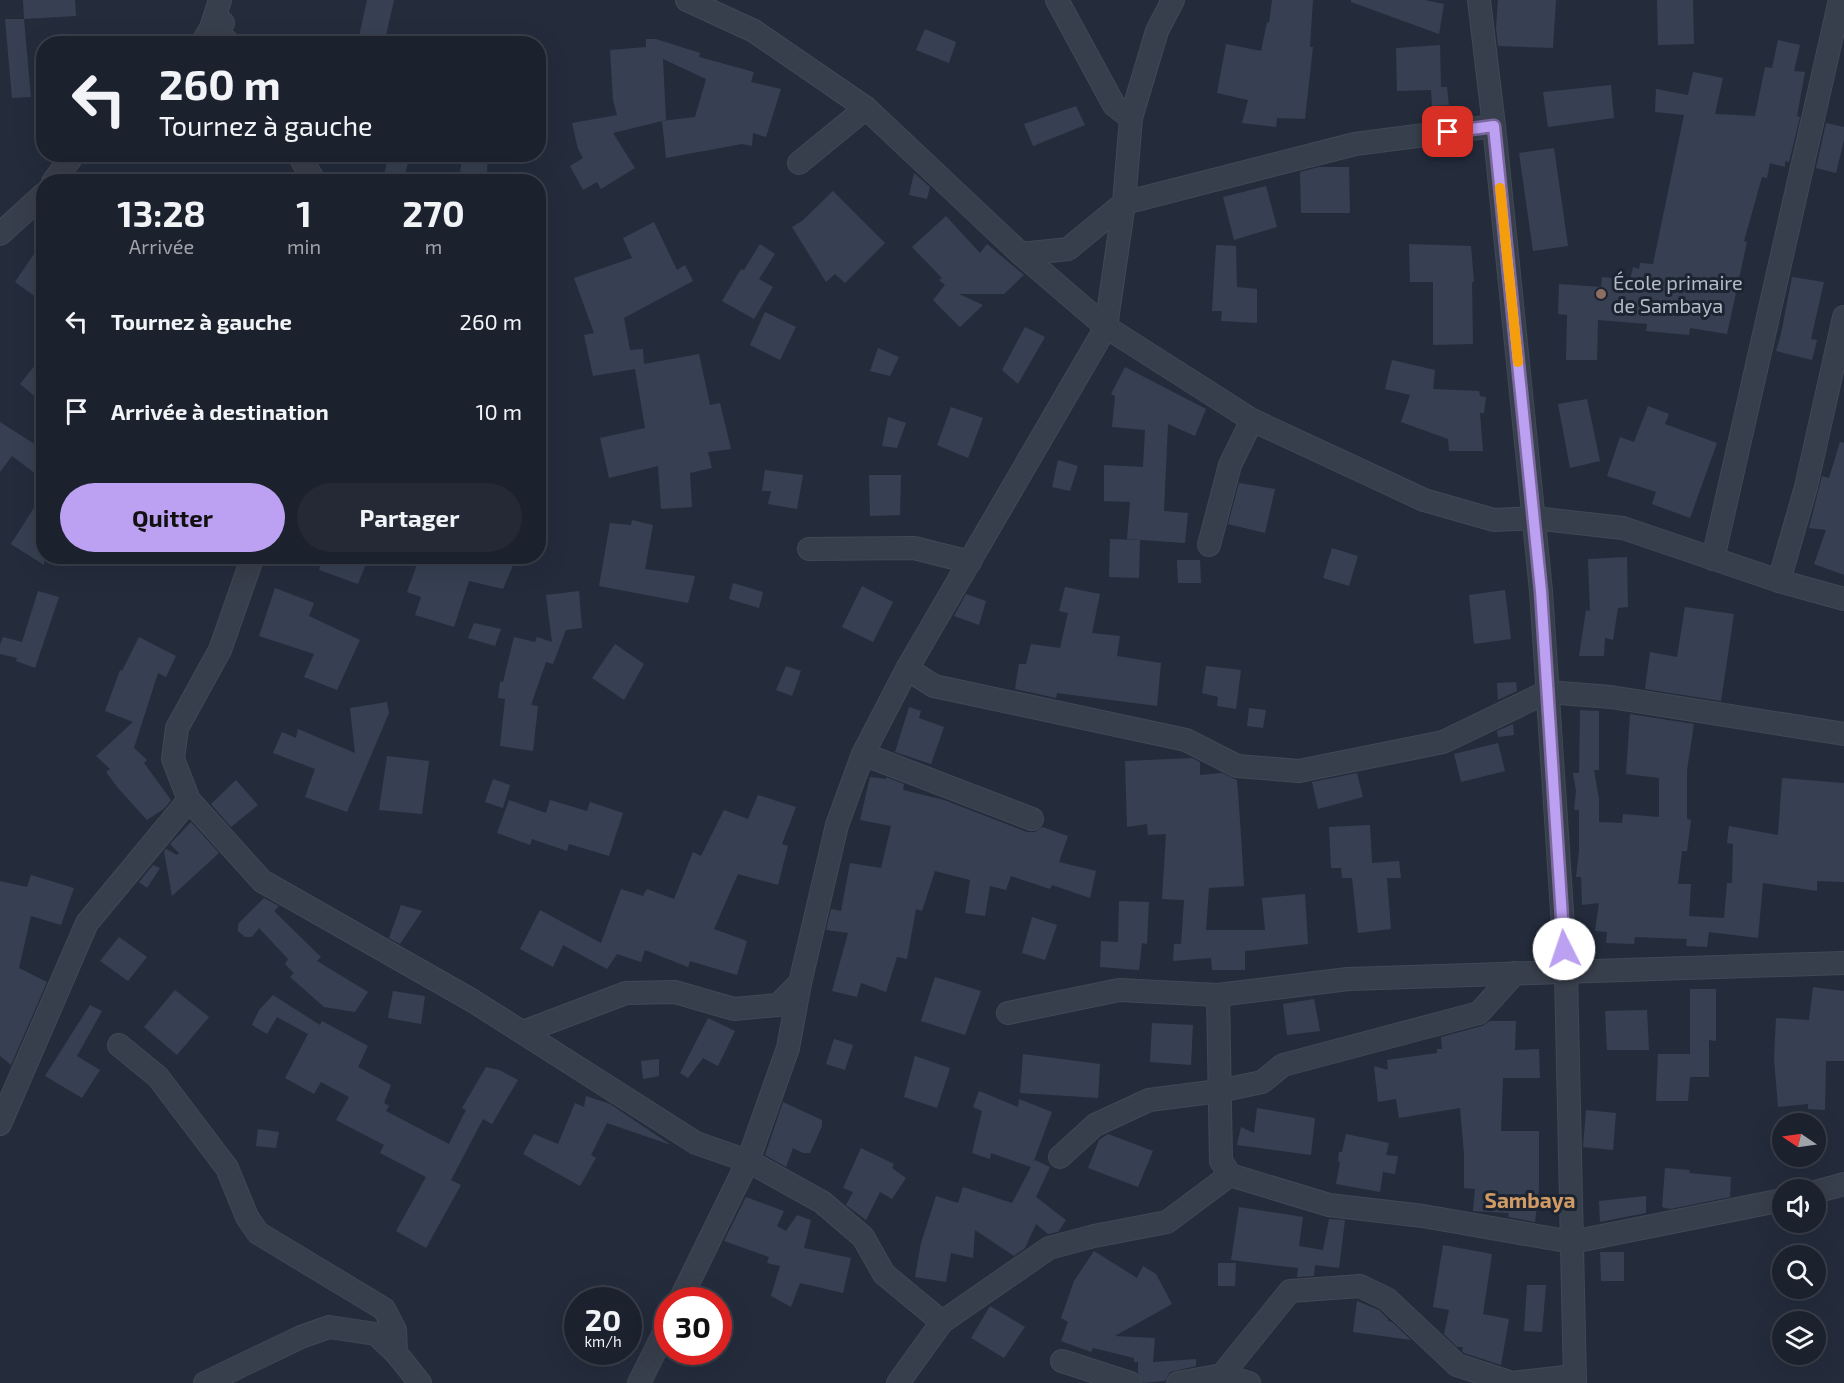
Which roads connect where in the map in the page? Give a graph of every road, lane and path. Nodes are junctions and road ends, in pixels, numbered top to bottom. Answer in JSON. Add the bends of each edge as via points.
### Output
{"nodes":[{"id":1,"x":220,"y":0,"type":"edge"},
{"id":2,"x":687,"y":0,"type":"edge"},
{"id":3,"x":1057,"y":0,"type":"edge"},
{"id":4,"x":1173,"y":0,"type":"edge"},
{"id":5,"x":1479,"y":0,"type":"edge"},
{"id":6,"x":1840,"y":0,"type":"edge"},
{"id":7,"x":217,"y":34,"type":"edge"},
{"id":8,"x":866,"y":108,"type":"junction"},
{"id":9,"x":1131,"y":118,"type":"junction"},
{"id":10,"x":1494,"y":126,"type":"junction"},
{"id":11,"x":799,"y":163,"type":"dead end"},
{"id":12,"x":36,"y":201,"type":"edge"},
{"id":13,"x":1124,"y":203,"type":"junction"},
{"id":14,"x":0,"y":234,"type":"edge"},
{"id":15,"x":1021,"y":254,"type":"junction"},
{"id":16,"x":1844,"y":317,"type":"edge"},
{"id":17,"x":1106,"y":327,"type":"junction"},
{"id":18,"x":1252,"y":420,"type":"junction"},
{"id":19,"x":1533,"y":518,"type":"junction"},
{"id":20,"x":1209,"y":545,"type":"dead end"},
{"id":21,"x":809,"y":549,"type":"dead end"},
{"id":22,"x":1713,"y":559,"type":"junction"},
{"id":23,"x":970,"y":561,"type":"junction"},
{"id":24,"x":250,"y":564,"type":"edge"},
{"id":25,"x":1779,"y":581,"type":"junction"},
{"id":26,"x":1844,"y":599,"type":"edge"},
{"id":27,"x":907,"y":669,"type":"junction"},
{"id":28,"x":1547,"y":692,"type":"junction"},
{"id":29,"x":1844,"y":734,"type":"edge"},
{"id":30,"x":863,"y":754,"type":"junction"},
{"id":31,"x":189,"y":800,"type":"junction"},
{"id":32,"x":1032,"y":819,"type":"dead end"},
{"id":33,"x":1844,"y":963,"type":"edge"},
{"id":34,"x":1566,"y":972,"type":"junction"},
{"id":35,"x":1515,"y":973,"type":"junction"},
{"id":36,"x":800,"y":983,"type":"junction"},
{"id":37,"x":1218,"y":995,"type":"junction"},
{"id":38,"x":1008,"y":1012,"type":"dead end"},
{"id":39,"x":523,"y":1032,"type":"junction"},
{"id":40,"x":119,"y":1045,"type":"dead end"},
{"id":41,"x":1219,"y":1091,"type":"junction"},
{"id":42,"x":0,"y":1124,"type":"edge"},
{"id":43,"x":1060,"y":1157,"type":"dead end"},
{"id":44,"x":748,"y":1161,"type":"junction"},
{"id":45,"x":1230,"y":1175,"type":"junction"},
{"id":46,"x":1844,"y":1184,"type":"edge"},
{"id":47,"x":1826,"y":1189,"type":"edge"},
{"id":48,"x":1772,"y":1202,"type":"edge"},
{"id":49,"x":1572,"y":1242,"type":"junction"},
{"id":50,"x":686,"y":1287,"type":"edge"},
{"id":51,"x":942,"y":1322,"type":"junction"},
{"id":52,"x":396,"y":1353,"type":"junction"},
{"id":53,"x":654,"y":1353,"type":"edge"},
{"id":54,"x":1062,"y":1361,"type":"dead end"},
{"id":55,"x":1222,"y":1375,"type":"junction"},
{"id":56,"x":1575,"y":1380,"type":"edge"},
{"id":57,"x":205,"y":1383,"type":"edge"},
{"id":58,"x":420,"y":1383,"type":"edge"},
{"id":59,"x":639,"y":1383,"type":"edge"},
{"id":60,"x":898,"y":1383,"type":"edge"},
{"id":61,"x":1130,"y":1383,"type":"edge"},
{"id":62,"x":1178,"y":1383,"type":"edge"},
{"id":63,"x":1249,"y":1383,"type":"edge"},
{"id":64,"x":1511,"y":1383,"type":"edge"}],
"edges":[{"from":1,"to":7,"type":"street"},
{"from":2,"to":8,"type":"street","via":[[754,31]]},
{"from":3,"to":9,"type":"street","via":[[1113,105]]},
{"from":4,"to":9,"type":"street","via":[[1157,31]]},
{"from":5,"to":10,"type":"street"},
{"from":6,"to":22,"type":"street"},
{"from":8,"to":11,"type":"street"},
{"from":8,"to":15,"type":"street"},
{"from":9,"to":13,"type":"street"},
{"from":10,"to":13,"type":"street","via":[[1355,144]]},
{"from":10,"to":19,"type":"street"},
{"from":12,"to":14,"type":"street"},
{"from":13,"to":15,"type":"street","via":[[1068,249]]},
{"from":13,"to":17,"type":"street"},
{"from":15,"to":17,"type":"street"},
{"from":16,"to":25,"type":"street","via":[[1806,487]]},
{"from":17,"to":18,"type":"street"},
{"from":17,"to":23,"type":"street"},
{"from":18,"to":19,"type":"street","via":[[1424,500],[1494,520]]},
{"from":18,"to":20,"type":"street","via":[[1230,465]]},
{"from":19,"to":22,"type":"street","via":[[1623,528]]},
{"from":19,"to":28,"type":"street"},
{"from":21,"to":23,"type":"street","via":[[914,548]]},
{"from":22,"to":25,"type":"street"},
{"from":23,"to":27,"type":"street"},
{"from":24,"to":31,"type":"street","via":[[220,650],[177,728],[173,759]]},
{"from":25,"to":26,"type":"street"},
{"from":27,"to":28,"type":"street","via":[[934,686],[1186,740],[1237,766],[1299,771],[1443,742]]},
{"from":27,"to":30,"type":"street"},
{"from":28,"to":29,"type":"street","via":[[1611,697]]},
{"from":28,"to":34,"type":"street"},
{"from":30,"to":32,"type":"street"},
{"from":30,"to":36,"type":"street","via":[[837,825]]},
{"from":31,"to":39,"type":"street","via":[[262,880]]},
{"from":31,"to":42,"type":"street","via":[[87,923]]},
{"from":33,"to":34,"type":"street"},
{"from":34,"to":35,"type":"street"},
{"from":34,"to":49,"type":"street"},
{"from":35,"to":37,"type":"street","via":[[1348,979]]},
{"from":35,"to":41,"type":"street","via":[[1479,1013],[1283,1065],[1262,1082]]},
{"from":36,"to":39,"type":"street","via":[[778,1005],[734,1009],[675,993],[626,993]]},
{"from":36,"to":44,"type":"street","via":[[788,1048]]},
{"from":37,"to":38,"type":"street","via":[[1119,990]]},
{"from":37,"to":41,"type":"street"},
{"from":39,"to":44,"type":"street","via":[[696,1143]]},
{"from":40,"to":52,"type":"street","via":[[158,1077],[227,1168],[247,1217],[258,1233],[384,1309],[395,1330]]},
{"from":41,"to":43,"type":"street","via":[[1149,1100],[1095,1125]]},
{"from":41,"to":45,"type":"street","via":[[1221,1161]]},
{"from":44,"to":50,"type":"street"},
{"from":44,"to":51,"type":"street","via":[[822,1202],[863,1238],[884,1274]]},
{"from":45,"to":49,"type":"street","via":[[1329,1205],[1423,1216]]},
{"from":45,"to":51,"type":"street","via":[[1167,1222],[1050,1248]]},
{"from":46,"to":47,"type":"street"},
{"from":48,"to":49,"type":"street"},
{"from":49,"to":56,"type":"street"},
{"from":51,"to":60,"type":"street"},
{"from":52,"to":57,"type":"street","via":[[376,1334],[329,1326]]},
{"from":52,"to":58,"type":"street"},
{"from":53,"to":59,"type":"street"},
{"from":54,"to":61,"type":"street"},
{"from":55,"to":62,"type":"street"},
{"from":55,"to":63,"type":"street"},
{"from":55,"to":64,"type":"street","via":[[1290,1291],[1360,1286],[1387,1299],[1457,1365]]},
{"from":56,"to":64,"type":"street"}]}
